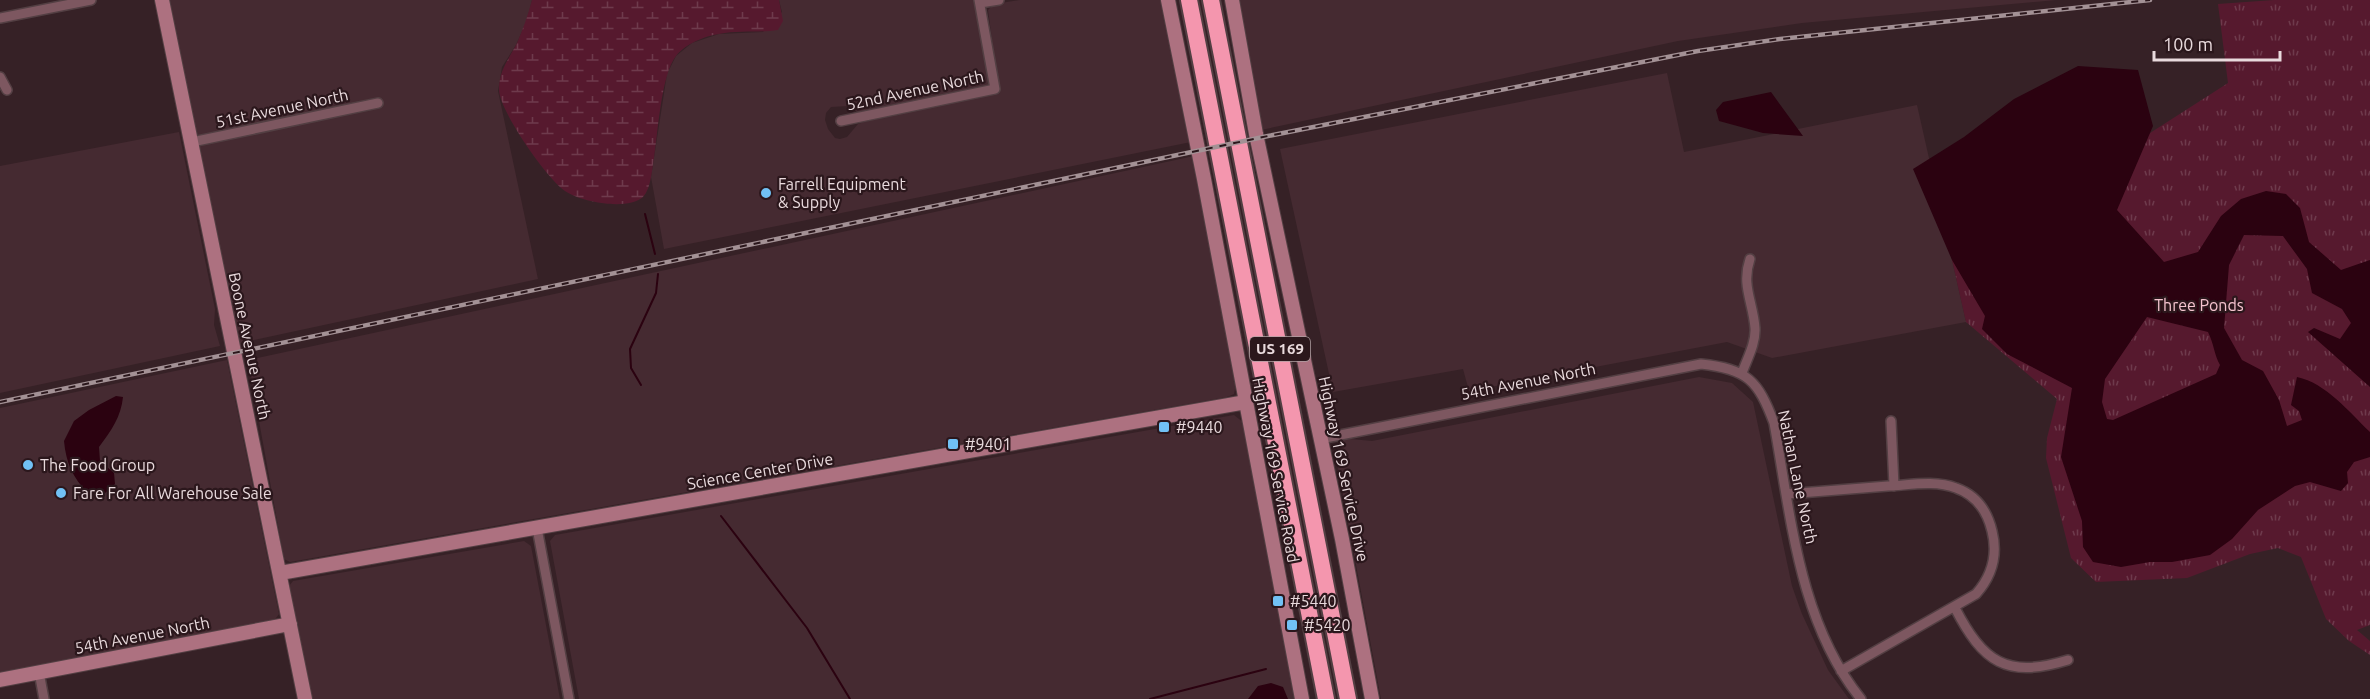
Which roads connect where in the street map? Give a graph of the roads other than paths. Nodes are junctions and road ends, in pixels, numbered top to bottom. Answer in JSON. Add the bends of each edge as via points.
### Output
{"nodes":[{"id":1,"x":91,"y":0,"type":"edge"},
{"id":2,"x":162,"y":0,"type":"edge"},
{"id":3,"x":999,"y":0,"type":"edge"},
{"id":4,"x":1168,"y":0,"type":"edge"},
{"id":5,"x":1189,"y":0,"type":"edge"},
{"id":6,"x":1210,"y":0,"type":"edge"},
{"id":7,"x":1232,"y":0,"type":"edge"},
{"id":8,"x":979,"y":2,"type":"edge"},
{"id":9,"x":0,"y":18,"type":"edge"},
{"id":10,"x":0,"y":77,"type":"edge"},
{"id":11,"x":7,"y":90,"type":"dead end"},
{"id":12,"x":378,"y":103,"type":"dead end"},
{"id":13,"x":841,"y":121,"type":"dead end"},
{"id":14,"x":192,"y":142,"type":"junction"},
{"id":15,"x":1750,"y":259,"type":"dead end"},
{"id":16,"x":1742,"y":373,"type":"junction"},
{"id":17,"x":1246,"y":402,"type":"junction"},
{"id":18,"x":1891,"y":420,"type":"dead end"},
{"id":19,"x":1320,"y":439,"type":"junction"},
{"id":20,"x":1894,"y":486,"type":"junction"},
{"id":21,"x":1787,"y":494,"type":"junction"},
{"id":22,"x":537,"y":528,"type":"junction"},
{"id":23,"x":280,"y":573,"type":"junction"},
{"id":24,"x":1954,"y":608,"type":"junction"},
{"id":25,"x":290,"y":624,"type":"junction"},
{"id":26,"x":2068,"y":660,"type":"dead end"},
{"id":27,"x":1841,"y":671,"type":"junction"},
{"id":28,"x":39,"y":672,"type":"junction"},
{"id":29,"x":0,"y":680,"type":"edge"},
{"id":30,"x":44,"y":699,"type":"edge"},
{"id":31,"x":305,"y":699,"type":"edge"},
{"id":32,"x":569,"y":699,"type":"edge"},
{"id":33,"x":1302,"y":699,"type":"edge"},
{"id":34,"x":1326,"y":699,"type":"edge"},
{"id":35,"x":1348,"y":699,"type":"edge"},
{"id":36,"x":1372,"y":699,"type":"edge"},
{"id":37,"x":1861,"y":699,"type":"edge"}],
"edges":[{"from":1,"to":9,"type":"street"},
{"from":2,"to":14,"type":"street","name":"Boone Avenue North"},
{"from":3,"to":8,"type":"street"},
{"from":4,"to":17,"type":"street","name":"Highway 169 Service Road"},
{"from":5,"to":34,"type":"highway","number":"US 169"},
{"from":6,"to":35,"type":"highway","number":"US 169"},
{"from":7,"to":19,"type":"street","name":"Highway 169 Service Drive"},
{"from":8,"to":13,"type":"street","name":"52nd Avenue North","via":[[995,89]]},
{"from":10,"to":11,"type":"street"},
{"from":12,"to":14,"type":"street","name":"51st Avenue North"},
{"from":14,"to":23,"type":"street","name":"Boone Avenue North"},
{"from":15,"to":16,"type":"street","via":[[1745,274],[1755,337]]},
{"from":16,"to":19,"type":"street","name":"54th Avenue North","via":[[1701,364]]},
{"from":16,"to":21,"type":"street","name":"Nathan Lane North","via":[[1766,400]]},
{"from":17,"to":22,"type":"street","name":"Science Center Drive"},
{"from":17,"to":33,"type":"street","name":"Highway 169 Service Road"},
{"from":18,"to":20,"type":"street"},
{"from":19,"to":36,"type":"street","name":"Highway 169 Service Drive"},
{"from":20,"to":21,"type":"street"},
{"from":20,"to":24,"type":"street","via":[[1944,484],[1971,495],[1987,514],[1995,546],[1990,574],[1976,594]]},
{"from":21,"to":27,"type":"street","name":"Nathan Lane North","via":[[1809,600]]},
{"from":22,"to":23,"type":"street","name":"Science Center Drive"},
{"from":22,"to":32,"type":"street"},
{"from":23,"to":25,"type":"street","name":"Boone Avenue North"},
{"from":24,"to":26,"type":"street","via":[[1978,646],[2001,662],[2034,668]]},
{"from":24,"to":27,"type":"street"},
{"from":25,"to":28,"type":"street","name":"54th Avenue North"},
{"from":25,"to":31,"type":"street","name":"Boone Avenue North"},
{"from":27,"to":37,"type":"street","name":"Nathan Lane North"},
{"from":28,"to":29,"type":"street","name":"54th Avenue North"},
{"from":28,"to":30,"type":"street"}]}
